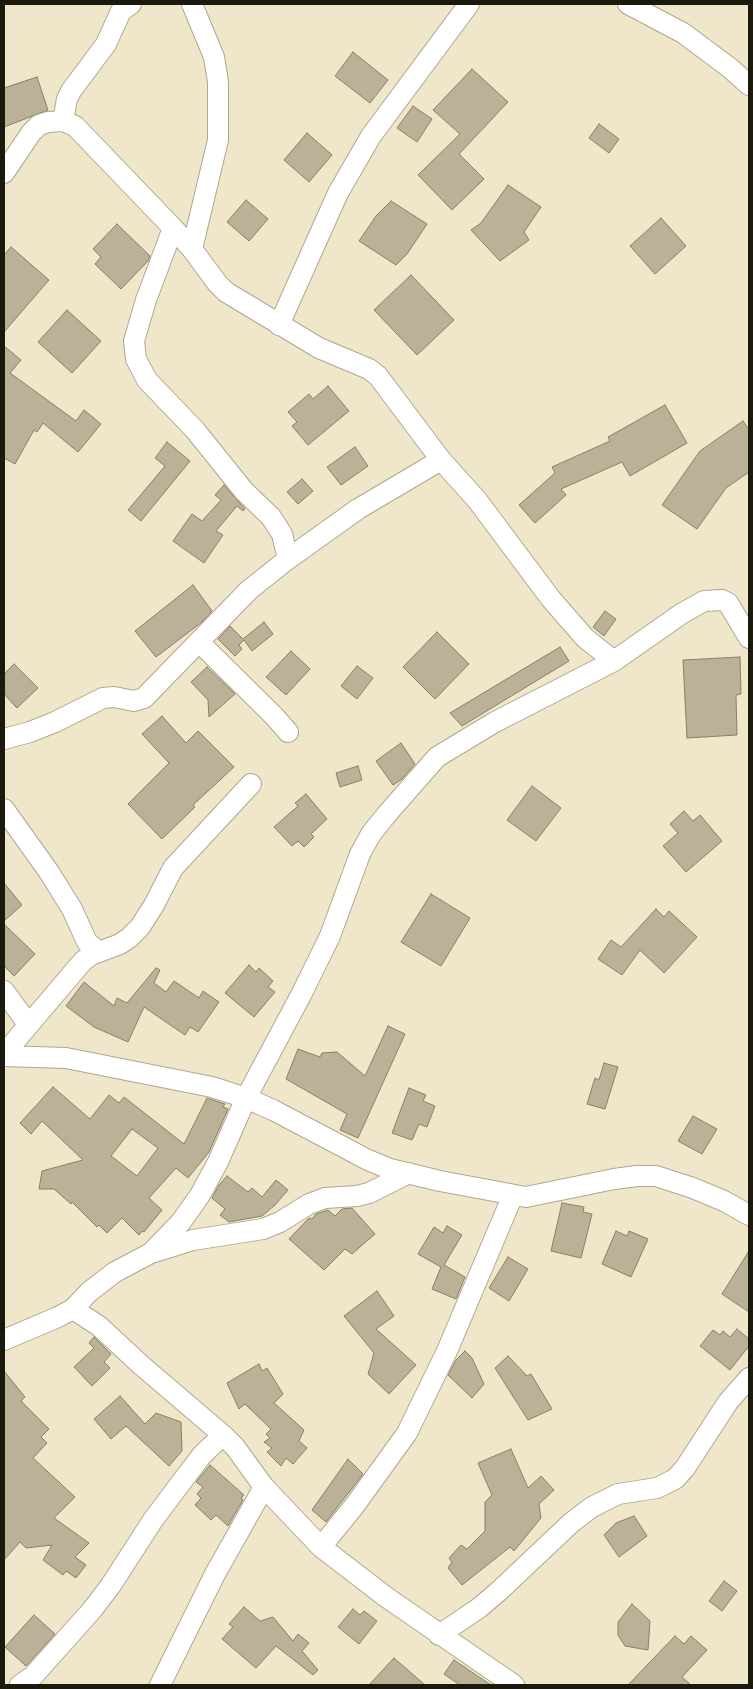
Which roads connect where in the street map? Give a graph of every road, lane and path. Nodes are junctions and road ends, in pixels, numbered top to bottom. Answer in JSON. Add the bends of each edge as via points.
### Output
{"nodes":[{"id":1,"x":131,"y":4,"type":"edge"},
{"id":2,"x":192,"y":4,"type":"edge"},
{"id":3,"x":470,"y":4,"type":"edge"},
{"id":4,"x":628,"y":4,"type":"edge"},
{"id":5,"x":749,"y":85,"type":"edge"},
{"id":6,"x":63,"y":121,"type":"junction"},
{"id":7,"x":4,"y":173,"type":"edge"},
{"id":8,"x":173,"y":228,"type":"junction"},
{"id":9,"x":192,"y":249,"type":"junction"},
{"id":10,"x":279,"y":325,"type":"junction"},
{"id":11,"x":441,"y":460,"type":"junction"},
{"id":12,"x":288,"y":558,"type":"junction"},
{"id":13,"x":749,"y":638,"type":"edge"},
{"id":14,"x":199,"y":642,"type":"junction"},
{"id":15,"x":614,"y":661,"type":"junction"},
{"id":16,"x":288,"y":732,"type":"dead end"},
{"id":17,"x":4,"y":740,"type":"edge"},
{"id":18,"x":251,"y":784,"type":"dead end"},
{"id":19,"x":4,"y":809,"type":"edge"},
{"id":20,"x":99,"y":952,"type":"junction"},
{"id":21,"x":4,"y":991,"type":"edge"},
{"id":22,"x":28,"y":1024,"type":"junction"},
{"id":23,"x":4,"y":1055,"type":"edge"},
{"id":24,"x":246,"y":1098,"type":"junction"},
{"id":25,"x":409,"y":1173,"type":"junction"},
{"id":26,"x":513,"y":1195,"type":"junction"},
{"id":27,"x":749,"y":1215,"type":"edge"},
{"id":28,"x":151,"y":1253,"type":"junction"},
{"id":29,"x":73,"y":1309,"type":"junction"},
{"id":30,"x":4,"y":1340,"type":"edge"},
{"id":31,"x":749,"y":1378,"type":"edge"},
{"id":32,"x":222,"y":1435,"type":"junction"},
{"id":33,"x":264,"y":1487,"type":"junction"},
{"id":34,"x":321,"y":1547,"type":"junction"},
{"id":35,"x":439,"y":1635,"type":"junction"},
{"id":36,"x":20,"y":1685,"type":"edge"},
{"id":37,"x":160,"y":1685,"type":"edge"},
{"id":38,"x":514,"y":1685,"type":"edge"}],
"edges":[{"from":1,"to":6,"type":"street","via":[[121,11],[106,44],[71,90]]},
{"from":2,"to":9,"type":"street","via":[[214,58],[218,82],[218,140]]},
{"from":3,"to":10,"type":"street","via":[[371,136],[338,193]]},
{"from":4,"to":5,"type":"street","via":[[682,33]]},
{"from":6,"to":7,"type":"street","via":[[39,126]]},
{"from":6,"to":8,"type":"street","via":[[76,126]]},
{"from":8,"to":9,"type":"street"},
{"from":8,"to":12,"type":"street","via":[[134,341],[136,359],[148,380],[195,430],[244,491],[271,517],[282,534]]},
{"from":9,"to":10,"type":"street","via":[[226,292]]},
{"from":10,"to":11,"type":"street","via":[[330,354],[374,371]]},
{"from":11,"to":12,"type":"street","via":[[358,509]]},
{"from":11,"to":15,"type":"street","via":[[477,500],[551,599],[585,638]]},
{"from":12,"to":14,"type":"street","via":[[249,590]]},
{"from":13,"to":15,"type":"street","via":[[728,603],[704,601]]},
{"from":14,"to":16,"type":"street"},
{"from":14,"to":17,"type":"street","via":[[144,698],[134,701],[103,698],[55,722]]},
{"from":15,"to":24,"type":"street","via":[[496,722],[437,757],[387,814],[360,854],[330,936]]},
{"from":18,"to":20,"type":"street","via":[[174,868],[140,927],[120,944]]},
{"from":19,"to":20,"type":"street","via":[[49,872],[88,942]]},
{"from":20,"to":22,"type":"street","via":[[83,961]]},
{"from":21,"to":22,"type":"street"},
{"from":22,"to":23,"type":"street"},
{"from":23,"to":24,"type":"street","via":[[82,1060],[212,1087]]},
{"from":24,"to":25,"type":"street","via":[[368,1160]]},
{"from":24,"to":28,"type":"street","via":[[200,1195],[181,1222]]},
{"from":25,"to":26,"type":"street"},
{"from":25,"to":28,"type":"street","via":[[369,1193],[325,1198],[309,1204],[263,1229],[193,1240]]},
{"from":26,"to":27,"type":"street","via":[[526,1196],[614,1179],[656,1176],[724,1201]]},
{"from":26,"to":34,"type":"street","via":[[447,1351],[407,1433]]},
{"from":28,"to":29,"type":"street","via":[[115,1272]]},
{"from":29,"to":30,"type":"street"},
{"from":29,"to":32,"type":"street","via":[[99,1326]]},
{"from":31,"to":35,"type":"street","via":[[728,1402],[675,1479],[657,1488],[618,1494],[592,1507],[570,1523],[479,1608]]},
{"from":32,"to":33,"type":"street","via":[[235,1447]]},
{"from":32,"to":36,"type":"street","via":[[153,1520],[92,1610],[33,1676]]},
{"from":33,"to":34,"type":"street"},
{"from":33,"to":37,"type":"street"},
{"from":34,"to":35,"type":"street"},
{"from":35,"to":38,"type":"street"}]}
